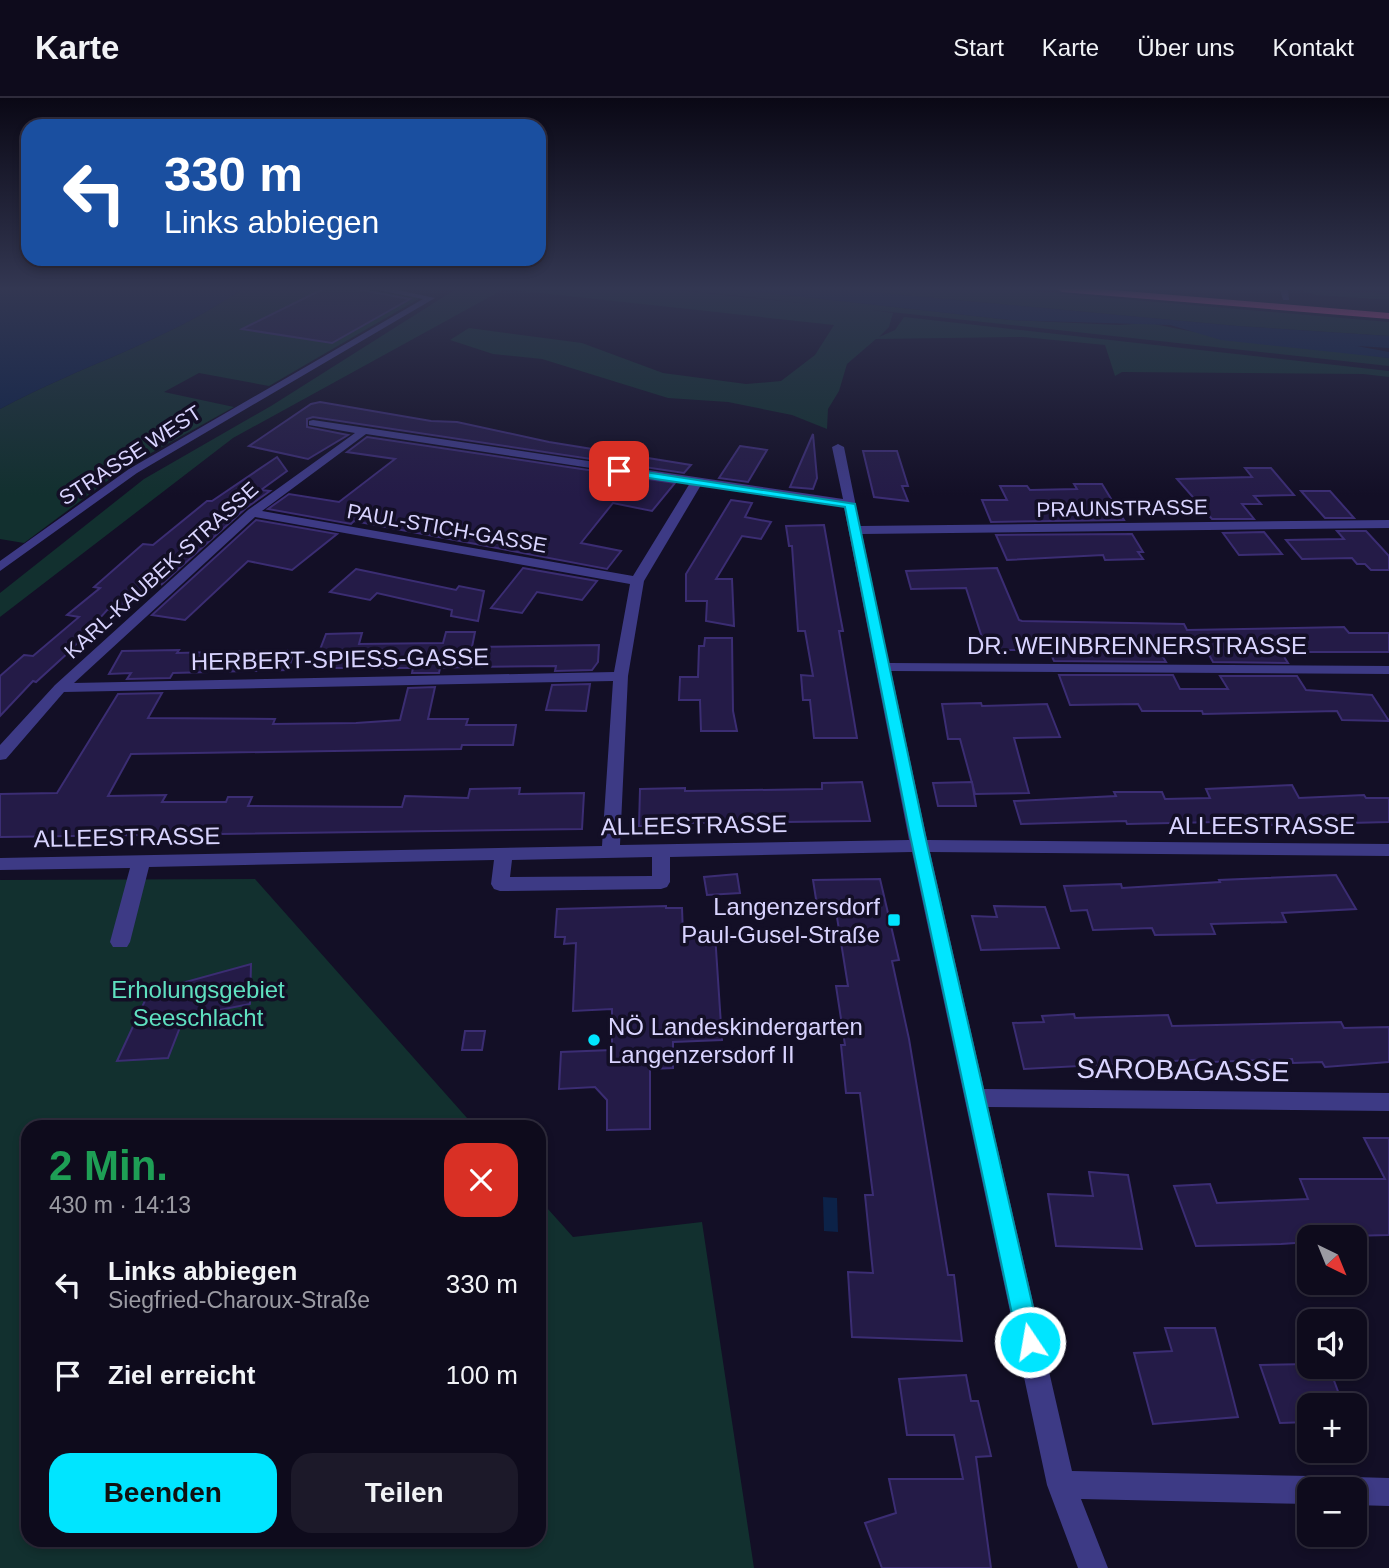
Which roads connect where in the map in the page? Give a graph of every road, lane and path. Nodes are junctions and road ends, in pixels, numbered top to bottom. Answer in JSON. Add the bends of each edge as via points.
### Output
{"nodes":[{"id":1,"x":328,"y":358,"type":"edge"},
{"id":2,"x":313,"y":423,"type":"dead end"},
{"id":3,"x":364,"y":431,"type":"junction"},
{"id":4,"x":838,"y":447,"type":"dead end"},
{"id":5,"x":696,"y":482,"type":"junction"},
{"id":6,"x":850,"y":504,"type":"junction"},
{"id":7,"x":251,"y":513,"type":"junction"},
{"id":8,"x":1389,"y":524,"type":"edge"},
{"id":9,"x":856,"y":530,"type":"junction"},
{"id":10,"x":0,"y":567,"type":"edge"},
{"id":11,"x":637,"y":582,"type":"junction"},
{"id":12,"x":884,"y":667,"type":"junction"},
{"id":13,"x":1389,"y":670,"type":"edge"},
{"id":14,"x":621,"y":676,"type":"junction"},
{"id":15,"x":60,"y":688,"type":"junction"},
{"id":16,"x":0,"y":755,"type":"edge"},
{"id":17,"x":920,"y":846,"type":"junction"},
{"id":18,"x":662,"y":850,"type":"junction"},
{"id":19,"x":1389,"y":850,"type":"edge"},
{"id":20,"x":611,"y":852,"type":"junction"},
{"id":21,"x":504,"y":854,"type":"junction"},
{"id":22,"x":141,"y":862,"type":"junction"},
{"id":23,"x":0,"y":864,"type":"edge"},
{"id":24,"x":120,"y":942,"type":"dead end"},
{"id":25,"x":977,"y":1098,"type":"junction"},
{"id":26,"x":1389,"y":1102,"type":"edge"},
{"id":27,"x":1061,"y":1485,"type":"junction"},
{"id":28,"x":1297,"y":1490,"type":"edge"},
{"id":29,"x":1367,"y":1492,"type":"edge"},
{"id":30,"x":1389,"y":1492,"type":"edge"},
{"id":31,"x":1093,"y":1568,"type":"edge"}],
"edges":[{"from":1,"to":10,"type":"street","name":"STRASSE WEST","via":[[132,471]]},
{"from":2,"to":3,"type":"street"},
{"from":3,"to":5,"type":"street"},
{"from":3,"to":7,"type":"street","name":"KARL-KAUBEK-STRASSE"},
{"from":4,"to":6,"type":"street"},
{"from":5,"to":6,"type":"street"},
{"from":5,"to":11,"type":"street"},
{"from":6,"to":9,"type":"street"},
{"from":7,"to":11,"type":"street","name":"PAUL-STICH-GASSE"},
{"from":7,"to":15,"type":"street","name":"KARL-KAUBEK-STRASSE"},
{"from":8,"to":9,"type":"street","name":"PRAUNSTRASSE"},
{"from":9,"to":12,"type":"street"},
{"from":11,"to":14,"type":"street"},
{"from":12,"to":13,"type":"street","name":"DR. WEINBRENNERSTRASSE"},
{"from":12,"to":17,"type":"street"},
{"from":14,"to":15,"type":"street","name":"HERBERT-SPIESS-GASSE"},
{"from":14,"to":20,"type":"street"},
{"from":15,"to":16,"type":"street","name":"KARL-KAUBEK-STRASSE"},
{"from":17,"to":18,"type":"street","name":"ALLEESTRASSE"},
{"from":17,"to":19,"type":"street","name":"ALLEESTRASSE"},
{"from":17,"to":25,"type":"street"},
{"from":18,"to":20,"type":"street","name":"ALLEESTRASSE"},
{"from":18,"to":21,"type":"street","via":[[661,881],[647,882],[500,884]]},
{"from":20,"to":21,"type":"street","name":"ALLEESTRASSE"},
{"from":21,"to":22,"type":"street","name":"ALLEESTRASSE"},
{"from":22,"to":23,"type":"street","name":"ALLEESTRASSE"},
{"from":22,"to":24,"type":"street"},
{"from":25,"to":26,"type":"street","name":"SAROBAGASSE"},
{"from":25,"to":27,"type":"street"},
{"from":27,"to":28,"type":"street"},
{"from":27,"to":31,"type":"street"},
{"from":29,"to":30,"type":"street"}]}
